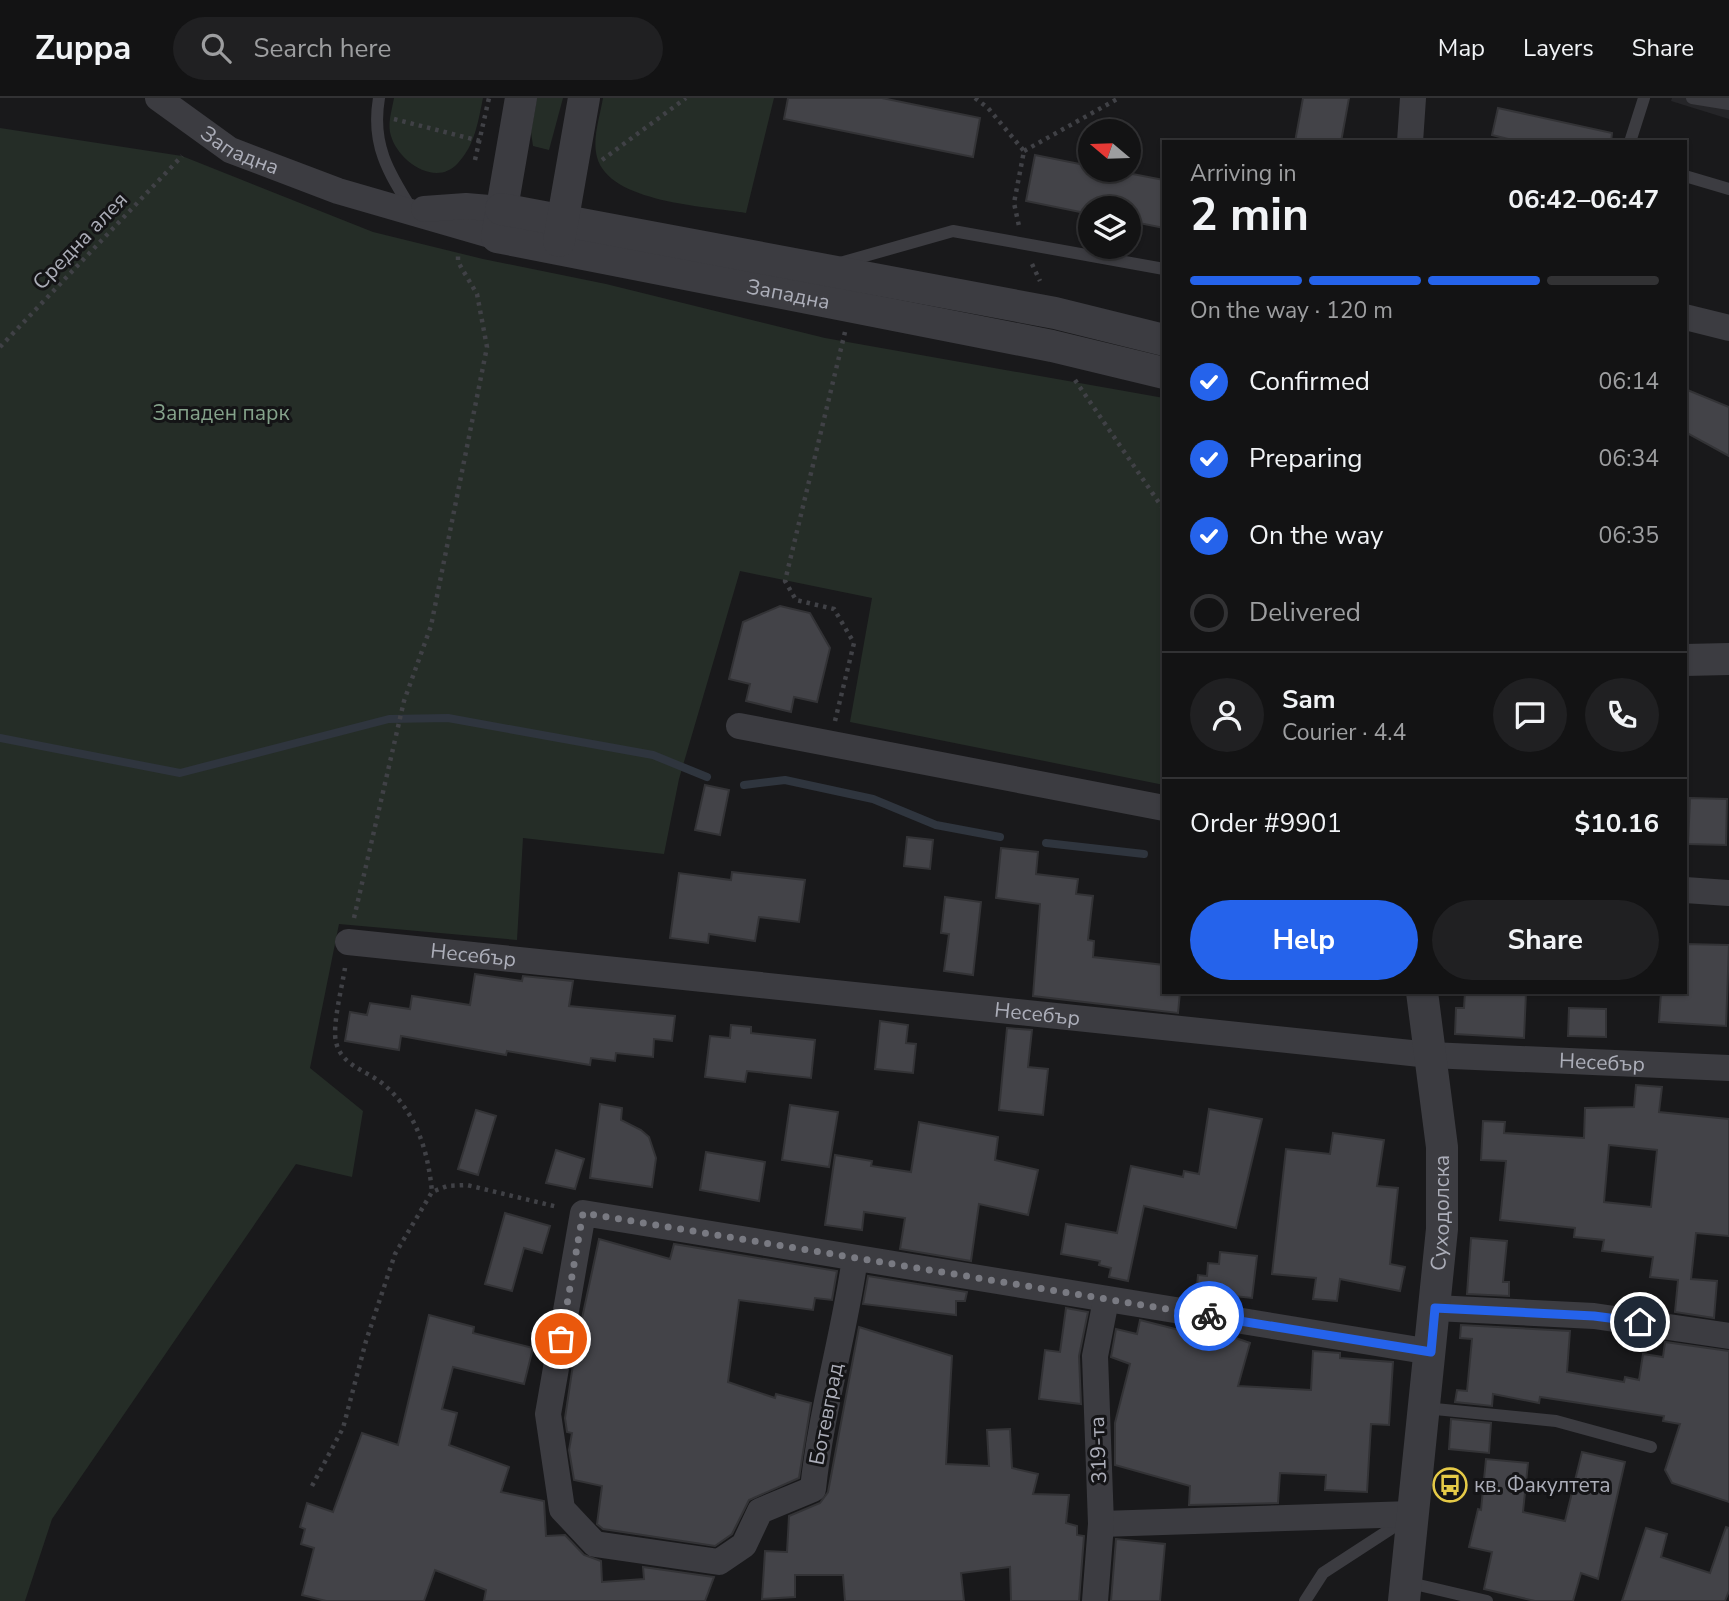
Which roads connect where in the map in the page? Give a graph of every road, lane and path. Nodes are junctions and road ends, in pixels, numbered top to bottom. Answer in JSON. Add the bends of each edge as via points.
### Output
{"nodes":[{"id":1,"x":158,"y":98,"type":"edge"},
{"id":2,"x":379,"y":98,"type":"edge"},
{"id":3,"x":489,"y":98,"type":"edge"},
{"id":4,"x":521,"y":98,"type":"edge"},
{"id":5,"x":584,"y":98,"type":"edge"},
{"id":6,"x":686,"y":98,"type":"edge"},
{"id":7,"x":975,"y":98,"type":"edge"},
{"id":8,"x":1119,"y":98,"type":"edge"},
{"id":9,"x":1413,"y":98,"type":"edge"},
{"id":10,"x":1644,"y":98,"type":"edge"},
{"id":11,"x":1692,"y":98,"type":"edge"},
{"id":12,"x":1729,"y":104,"type":"edge"},
{"id":13,"x":384,"y":117,"type":"dead end"},
{"id":14,"x":1410,"y":140,"type":"edge"},
{"id":15,"x":1631,"y":140,"type":"edge"},
{"id":16,"x":480,"y":141,"type":"junction"},
{"id":17,"x":1024,"y":151,"type":"junction"},
{"id":18,"x":182,"y":156,"type":"dead end"},
{"id":19,"x":475,"y":160,"type":"dead end"},
{"id":20,"x":601,"y":160,"type":"dead end"},
{"id":21,"x":1687,"y":177,"type":"edge"},
{"id":22,"x":1729,"y":189,"type":"edge"},
{"id":23,"x":412,"y":211,"type":"junction"},
{"id":24,"x":499,"y":223,"type":"junction"},
{"id":25,"x":560,"y":235,"type":"junction"},
{"id":26,"x":1022,"y":244,"type":"junction"},
{"id":27,"x":458,"y":252,"type":"dead end"},
{"id":28,"x":820,"y":269,"type":"junction"},
{"id":29,"x":1162,"y":269,"type":"edge"},
{"id":30,"x":851,"y":308,"type":"junction"},
{"id":31,"x":1055,"y":313,"type":"junction"},
{"id":32,"x":1687,"y":317,"type":"edge"},
{"id":33,"x":1728,"y":323,"type":"edge"},
{"id":34,"x":1162,"y":340,"type":"edge"},
{"id":35,"x":1052,"y":346,"type":"junction"},
{"id":36,"x":0,"y":347,"type":"edge"},
{"id":37,"x":1162,"y":373,"type":"edge"},
{"id":38,"x":1162,"y":507,"type":"edge"},
{"id":39,"x":1729,"y":659,"type":"edge"},
{"id":40,"x":1687,"y":660,"type":"edge"},
{"id":41,"x":739,"y":726,"type":"dead end"},
{"id":42,"x":830,"y":742,"type":"junction"},
{"id":43,"x":1162,"y":808,"type":"edge"},
{"id":44,"x":1687,"y":890,"type":"edge"},
{"id":45,"x":1729,"y":893,"type":"edge"},
{"id":46,"x":348,"y":942,"type":"junction"},
{"id":47,"x":1422,"y":994,"type":"edge"},
{"id":48,"x":1430,"y":1055,"type":"junction"},
{"id":49,"x":1729,"y":1068,"type":"edge"},
{"id":50,"x":432,"y":1192,"type":"junction"},
{"id":51,"x":583,"y":1213,"type":"junction"},
{"id":52,"x":855,"y":1258,"type":"junction"},
{"id":53,"x":1106,"y":1300,"type":"junction"},
{"id":54,"x":1435,"y":1308,"type":"junction"},
{"id":55,"x":1729,"y":1336,"type":"edge"},
{"id":56,"x":1431,"y":1352,"type":"junction"},
{"id":57,"x":1425,"y":1408,"type":"junction"},
{"id":58,"x":1651,"y":1447,"type":"dead end"},
{"id":59,"x":312,"y":1486,"type":"dead end"},
{"id":60,"x":1412,"y":1514,"type":"junction"},
{"id":61,"x":1101,"y":1524,"type":"junction"},
{"id":62,"x":1405,"y":1591,"type":"edge"},
{"id":63,"x":1096,"y":1601,"type":"edge"},
{"id":64,"x":1305,"y":1601,"type":"edge"},
{"id":65,"x":1487,"y":1601,"type":"edge"}],
"edges":[{"from":1,"to":23,"type":"street","name":"Западна","via":[[230,150],[338,191]]},
{"from":2,"to":23,"type":"lane","via":[[375,122],[379,145]]},
{"from":3,"to":16,"type":"path"},
{"from":4,"to":24,"type":"street"},
{"from":5,"to":25,"type":"street"},
{"from":6,"to":20,"type":"path"},
{"from":7,"to":17,"type":"path"},
{"from":8,"to":17,"type":"path"},
{"from":9,"to":14,"type":"street"},
{"from":10,"to":15,"type":"lane"},
{"from":11,"to":12,"type":"lane"},
{"from":13,"to":16,"type":"path"},
{"from":16,"to":19,"type":"path"},
{"from":17,"to":26,"type":"path","via":[[1014,203]]},
{"from":18,"to":36,"type":"path","name":"Средна алея"},
{"from":21,"to":22,"type":"lane"},
{"from":23,"to":24,"type":"street","name":"Западна","via":[[466,205]]},
{"from":24,"to":25,"type":"street","name":"Западна"},
{"from":25,"to":28,"type":"street","name":"Западна"},
{"from":25,"to":30,"type":"street","name":"Западна"},
{"from":26,"to":28,"type":"lane","via":[[953,231]]},
{"from":26,"to":29,"type":"lane"},
{"from":26,"to":31,"type":"path"},
{"from":27,"to":46,"type":"path","via":[[457,262],[477,294],[487,347],[430,626],[404,701]]},
{"from":28,"to":31,"type":"street","name":"Западна"},
{"from":30,"to":35,"type":"street","name":"Западна"},
{"from":30,"to":42,"type":"path","via":[[785,580],[796,600],[834,610],[854,643]]},
{"from":31,"to":34,"type":"street","name":"Западна"},
{"from":32,"to":33,"type":"street"},
{"from":35,"to":37,"type":"street","name":"Западна"},
{"from":35,"to":38,"type":"path"},
{"from":39,"to":40,"type":"street"},
{"from":41,"to":42,"type":"street"},
{"from":42,"to":43,"type":"street"},
{"from":44,"to":45,"type":"street"},
{"from":46,"to":48,"type":"street","name":"Несебър"},
{"from":46,"to":50,"type":"path","via":[[335,1040],[342,1059],[383,1085],[410,1115],[428,1153]]},
{"from":47,"to":48,"type":"street","name":"Суходолска"},
{"from":48,"to":49,"type":"street","name":"Несебър"},
{"from":48,"to":54,"type":"street","name":"Суходолска","via":[[1442,1147]]},
{"from":50,"to":51,"type":"path","via":[[467,1185]]},
{"from":50,"to":59,"type":"path","via":[[395,1254],[343,1428]]},
{"from":51,"to":52,"type":"street"},
{"from":51,"to":52,"type":"street","name":"Ботевград","via":[[548,1414],[562,1509],[595,1544],[719,1562],[744,1545],[760,1511],[813,1489],[819,1432],[845,1324]]},
{"from":52,"to":53,"type":"street"},
{"from":53,"to":56,"type":"street"},
{"from":53,"to":61,"type":"street","name":"319-та","via":[[1095,1356]]},
{"from":54,"to":55,"type":"street","via":[[1594,1316]]},
{"from":54,"to":56,"type":"street","name":"Суходолска"},
{"from":56,"to":57,"type":"street","name":"Суходолска"},
{"from":57,"to":58,"type":"lane","via":[[1556,1421]]},
{"from":57,"to":60,"type":"street","name":"Суходолска"},
{"from":60,"to":61,"type":"street"},
{"from":60,"to":62,"type":"street","name":"Суходолска"},
{"from":60,"to":64,"type":"lane","via":[[1323,1573]]},
{"from":61,"to":63,"type":"street","name":"319-та"},
{"from":62,"to":65,"type":"lane"}]}
